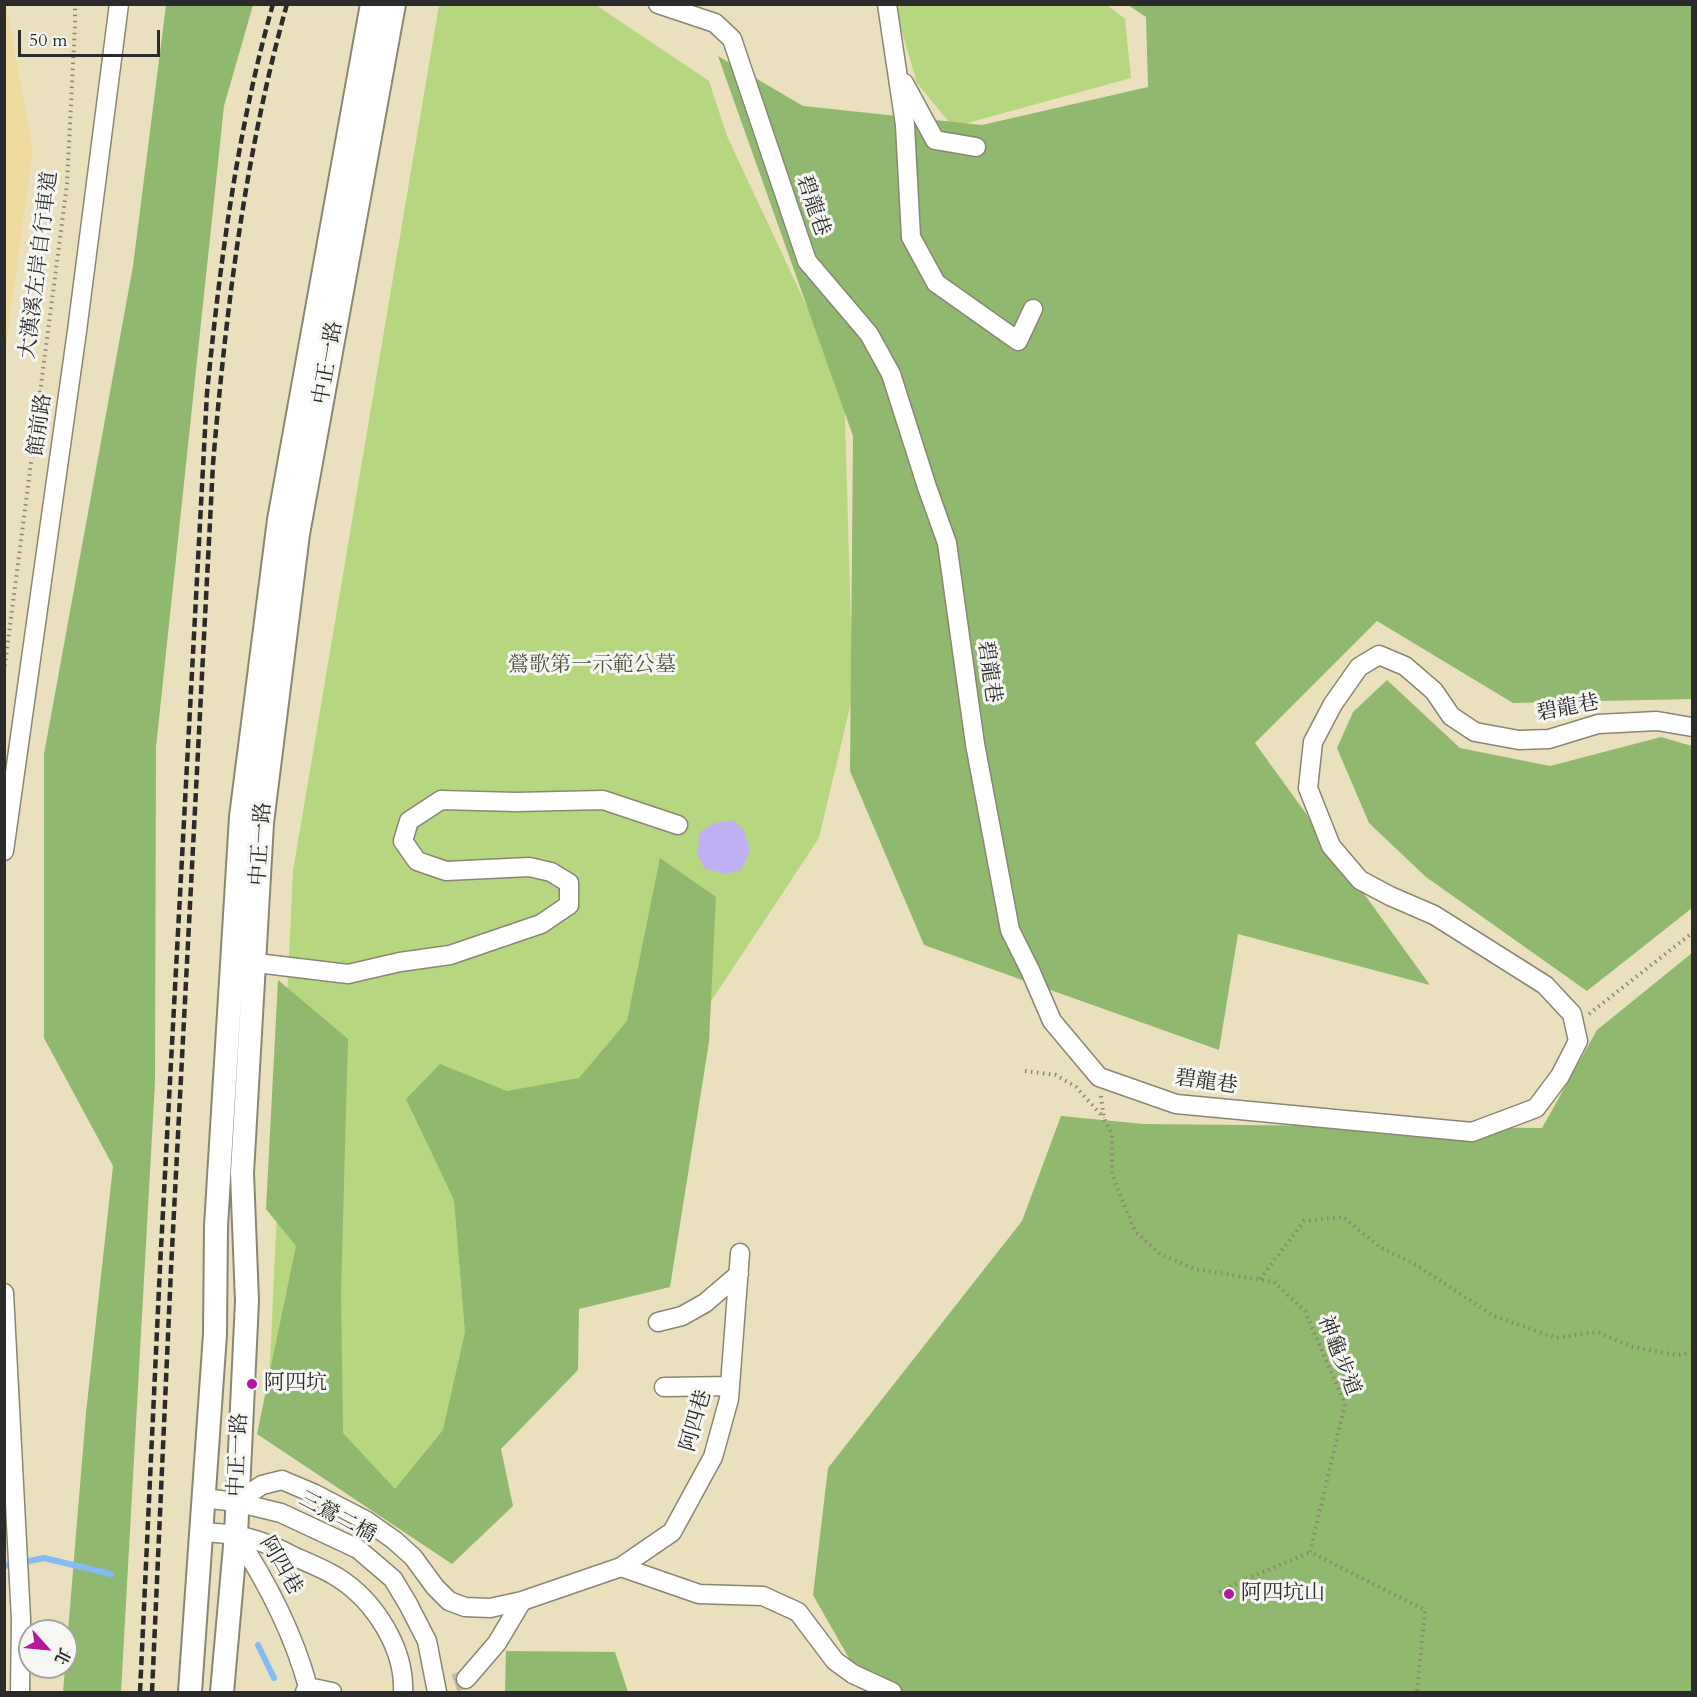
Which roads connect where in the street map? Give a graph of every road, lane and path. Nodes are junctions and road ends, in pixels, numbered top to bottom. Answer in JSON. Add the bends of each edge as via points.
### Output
{"nodes":[{"id":1,"x":75,"y":4,"type":"edge"},
{"id":2,"x":118,"y":4,"type":"edge"},
{"id":3,"x":372,"y":4,"type":"edge"},
{"id":4,"x":394,"y":4,"type":"edge"},
{"id":5,"x":658,"y":4,"type":"edge"},
{"id":6,"x":886,"y":4,"type":"edge"},
{"id":7,"x":897,"y":71,"type":"junction"},
{"id":8,"x":976,"y":147,"type":"dead end"},
{"id":9,"x":1033,"y":309,"type":"dead end"},
{"id":10,"x":4,"y":672,"type":"edge"},
{"id":11,"x":1692,"y":727,"type":"edge"},
{"id":12,"x":678,"y":825,"type":"dead end"},
{"id":13,"x":4,"y":851,"type":"edge"},
{"id":14,"x":1692,"y":933,"type":"edge"},
{"id":15,"x":232,"y":960,"type":"junction"},
{"id":16,"x":256,"y":962,"type":"junction"},
{"id":17,"x":1574,"y":1025,"type":"junction"},
{"id":18,"x":1025,"y":1071,"type":"dead end"},
{"id":19,"x":1099,"y":1077,"type":"junction"},
{"id":20,"x":1104,"y":1119,"type":"junction"},
{"id":21,"x":740,"y":1252,"type":"dead end"},
{"id":22,"x":739,"y":1274,"type":"junction"},
{"id":23,"x":1260,"y":1279,"type":"junction"},
{"id":24,"x":4,"y":1293,"type":"edge"},
{"id":25,"x":658,"y":1322,"type":"dead end"},
{"id":26,"x":1692,"y":1352,"type":"edge"},
{"id":27,"x":730,"y":1386,"type":"junction"},
{"id":28,"x":664,"y":1387,"type":"dead end"},
{"id":29,"x":204,"y":1498,"type":"junction"},
{"id":30,"x":236,"y":1502,"type":"junction"},
{"id":31,"x":202,"y":1532,"type":"junction"},
{"id":32,"x":236,"y":1535,"type":"junction"},
{"id":33,"x":1310,"y":1552,"type":"junction"},
{"id":34,"x":621,"y":1567,"type":"junction"},
{"id":35,"x":1219,"y":1592,"type":"dead end"},
{"id":36,"x":522,"y":1601,"type":"junction"},
{"id":37,"x":466,"y":1678,"type":"tunnel mouth"},
{"id":38,"x":306,"y":1690,"type":"edge"},
{"id":39,"x":20,"y":1692,"type":"edge"},
{"id":40,"x":190,"y":1692,"type":"edge"},
{"id":41,"x":222,"y":1692,"type":"edge"},
{"id":42,"x":332,"y":1692,"type":"edge"},
{"id":43,"x":403,"y":1692,"type":"edge"},
{"id":44,"x":437,"y":1692,"type":"edge"},
{"id":45,"x":892,"y":1692,"type":"edge"},
{"id":46,"x":1417,"y":1692,"type":"edge"}],
"edges":[{"from":1,"to":10,"type":"path","name":"大漢溪左岸自行車道","via":[[67,184]]},
{"from":2,"to":13,"type":"street","name":"館前路"},
{"from":3,"to":15,"type":"main road","name":"中正一路","via":[[279,520],[241,817]]},
{"from":4,"to":16,"type":"main road","name":"中正一路","via":[[298,534],[262,823]]},
{"from":5,"to":19,"type":"street","name":"碧龍巷","via":[[715,23],[732,39],[807,261],[869,334],[891,374],[947,543],[975,744],[1010,930],[1052,1021]]},
{"from":6,"to":7,"type":"street"},
{"from":7,"to":8,"type":"street","via":[[935,140]]},
{"from":7,"to":9,"type":"street","via":[[905,125],[911,237],[936,283],[1018,341]]},
{"from":11,"to":17,"type":"street","name":"碧龍巷","via":[[1657,721],[1598,724],[1549,739],[1519,740],[1475,732],[1451,716],[1434,691],[1405,666],[1379,655],[1359,667],[1313,742],[1308,788],[1332,846],[1360,880],[1434,915],[1545,985],[1572,1014]]},
{"from":12,"to":16,"type":"street","via":[[603,800],[441,800],[410,821],[403,842],[417,861],[446,872],[529,867],[551,872],[569,883],[569,905],[541,924],[450,955],[348,974]]},
{"from":14,"to":17,"type":"path"},
{"from":15,"to":16,"type":"street"},
{"from":15,"to":29,"type":"main road","name":"中正一路"},
{"from":16,"to":30,"type":"main road","name":"中正一路","via":[[242,1173],[247,1300]]},
{"from":17,"to":19,"type":"street","name":"碧龍巷","via":[[1578,1041],[1560,1076],[1536,1108],[1472,1132],[1176,1104]]},
{"from":18,"to":20,"type":"path","via":[[1056,1075],[1076,1088]]},
{"from":19,"to":20,"type":"path","name":"神龜步道"},
{"from":20,"to":23,"type":"path","name":"神龜步道","via":[[1112,1134],[1112,1174],[1135,1231],[1160,1254],[1195,1269]]},
{"from":21,"to":22,"type":"street","name":"阿四巷"},
{"from":22,"to":25,"type":"street","via":[[705,1303],[681,1316]]},
{"from":22,"to":27,"type":"street","name":"阿四巷"},
{"from":23,"to":26,"type":"path","via":[[1304,1221],[1343,1217],[1381,1248],[1413,1263],[1494,1316],[1556,1338],[1597,1332],[1633,1347],[1677,1355]]},
{"from":23,"to":33,"type":"path","name":"神龜步道","via":[[1274,1281],[1305,1311],[1345,1404]]},
{"from":24,"to":39,"type":"street","via":[[21,1619]]},
{"from":27,"to":28,"type":"street"},
{"from":27,"to":34,"type":"street","name":"阿四巷","via":[[713,1457],[672,1532]]},
{"from":29,"to":30,"type":"street","name":"三鶯二橋"},
{"from":29,"to":31,"type":"main road","name":"中正一路"},
{"from":30,"to":32,"type":"main road","name":"中正一路"},
{"from":30,"to":36,"type":"street","name":"阿四巷","via":[[262,1485],[282,1480],[348,1511],[394,1540],[449,1601],[465,1607],[490,1608]]},
{"from":30,"to":44,"type":"street","name":"三鶯二橋","via":[[281,1513],[358,1549],[393,1579],[427,1641]]},
{"from":31,"to":32,"type":"street"},
{"from":31,"to":40,"type":"main road","name":"中正一路"},
{"from":32,"to":38,"type":"street","name":"阿四巷","via":[[272,1594],[299,1655]]},
{"from":32,"to":41,"type":"main road","name":"中正一路"},
{"from":32,"to":43,"type":"street","via":[[280,1550],[337,1577],[371,1606],[392,1642],[404,1677]]},
{"from":33,"to":35,"type":"path"},
{"from":33,"to":46,"type":"path","via":[[1425,1610]]},
{"from":34,"to":36,"type":"street","name":"阿四巷"},
{"from":34,"to":45,"type":"street","via":[[699,1594],[763,1596],[798,1612],[835,1661]]},
{"from":36,"to":37,"type":"street","via":[[497,1643]]},
{"from":38,"to":42,"type":"street","name":"阿四巷"}]}
